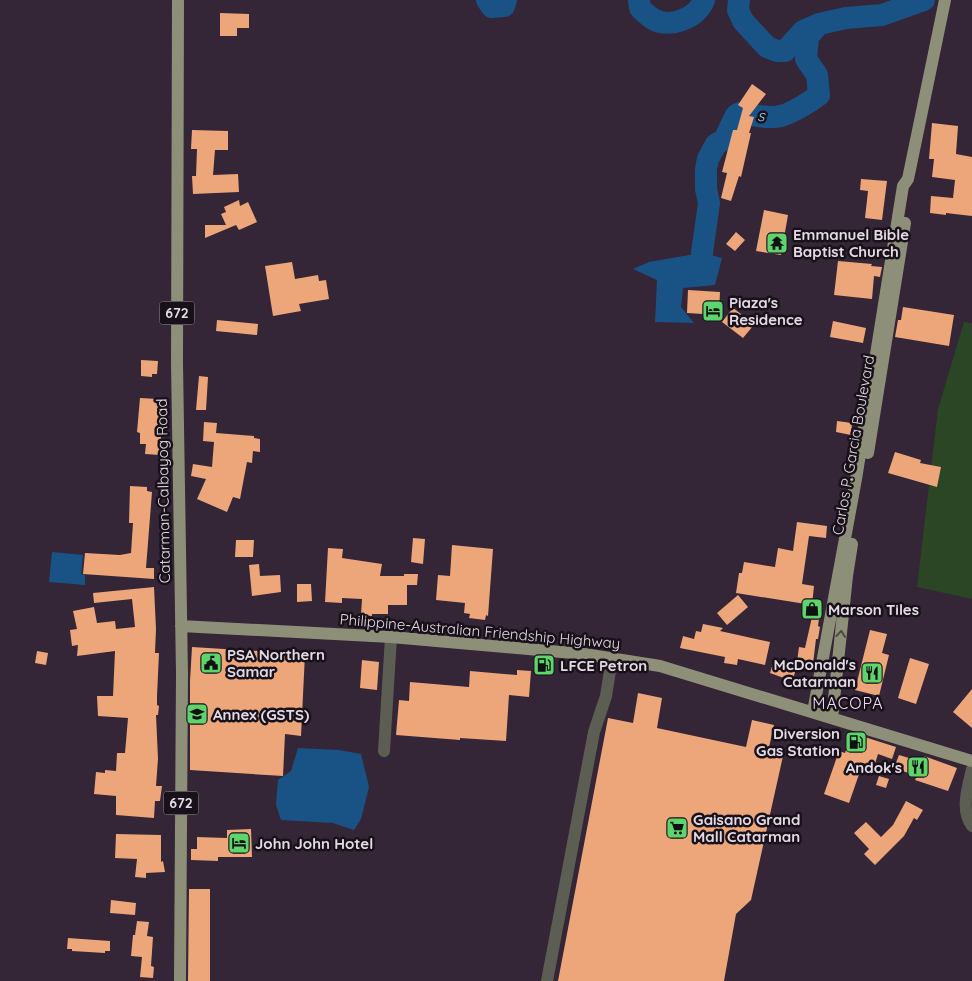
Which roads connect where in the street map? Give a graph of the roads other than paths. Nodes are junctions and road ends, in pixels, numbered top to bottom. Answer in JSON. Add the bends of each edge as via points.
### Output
{"nodes":[{"id":1,"x":178,"y":0,"type":"edge"},
{"id":2,"x":945,"y":0,"type":"edge"},
{"id":3,"x":842,"y":575,"type":"junction"},
{"id":4,"x":181,"y":626,"type":"junction"},
{"id":5,"x":391,"y":637,"type":"junction"},
{"id":6,"x":612,"y":658,"type":"junction"},
{"id":7,"x":813,"y":712,"type":"junction"},
{"id":8,"x":832,"y":718,"type":"junction"},
{"id":9,"x":384,"y":751,"type":"dead end"},
{"id":10,"x":972,"y":761,"type":"edge"},
{"id":11,"x":972,"y":769,"type":"edge"},
{"id":12,"x":972,"y":826,"type":"edge"},
{"id":13,"x":180,"y":981,"type":"edge"},
{"id":14,"x":547,"y":981,"type":"edge"}],
"edges":[{"from":1,"to":4,"type":"main road","name":"Catarman-Calbayog Road","number":"672","via":[[177,363]]},
{"from":2,"to":3,"type":"main road","name":"Carlos P. Garcia Boulevard","via":[[908,179],[910,190],[902,215]]},
{"from":3,"to":7,"type":"main road","name":"Carlos P. Garcia Boulevard"},
{"from":8,"to":3,"type":"main road","name":"Carlos P. Garcia Boulevard","one_way":true},
{"from":4,"to":5,"type":"main road","name":"Philippine-Australian Friendship Highway"},
{"from":4,"to":13,"type":"main road","name":"Catarman-Calbayog Road","number":"672"},
{"from":5,"to":6,"type":"main road","name":"Philippine-Australian Friendship Highway"},
{"from":5,"to":9,"type":"street"},
{"from":6,"to":7,"type":"main road","name":"Philippine-Australian Friendship Highway","via":[[660,666]]},
{"from":6,"to":14,"type":"street","via":[[606,696],[594,732]]},
{"from":7,"to":8,"type":"main road","name":"Philippine-Australian Friendship Highway"},
{"from":8,"to":10,"type":"main road","name":"Philippine-Australian Friendship Highway"},
{"from":11,"to":12,"type":"street","via":[[966,796],[968,820]]}]}
